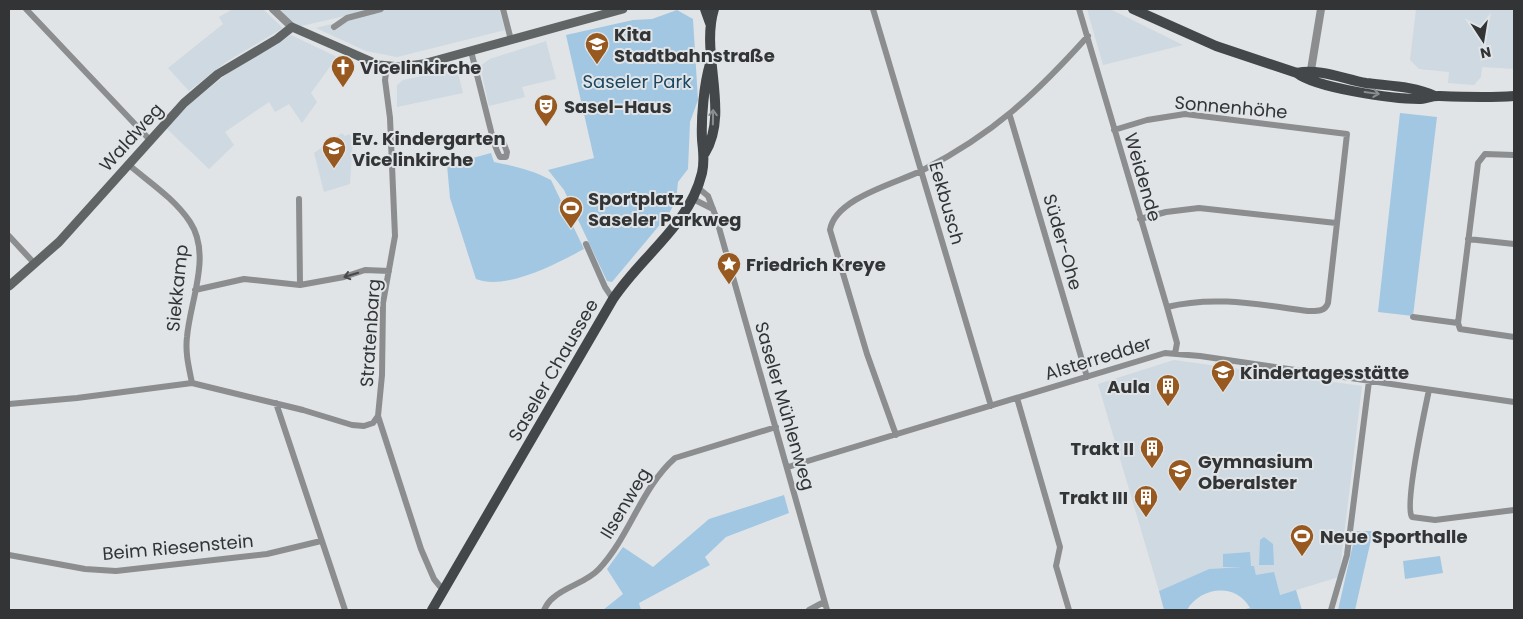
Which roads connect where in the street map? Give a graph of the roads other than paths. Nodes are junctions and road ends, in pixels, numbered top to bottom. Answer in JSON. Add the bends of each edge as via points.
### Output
{"nodes":[{"id":1,"x":26,"y":9,"type":"edge"},
{"id":2,"x":273,"y":9,"type":"edge"},
{"id":3,"x":381,"y":9,"type":"edge"},
{"id":4,"x":503,"y":9,"type":"edge"},
{"id":5,"x":623,"y":9,"type":"edge"},
{"id":6,"x":707,"y":9,"type":"edge"},
{"id":7,"x":873,"y":9,"type":"edge"},
{"id":8,"x":1079,"y":9,"type":"edge"},
{"id":9,"x":1133,"y":9,"type":"edge"},
{"id":10,"x":1321,"y":9,"type":"edge"},
{"id":11,"x":348,"y":18,"type":"dead end"},
{"id":12,"x":292,"y":27,"type":"junction"},
{"id":13,"x":1088,"y":36,"type":"junction"},
{"id":14,"x":511,"y":40,"type":"junction"},
{"id":15,"x":471,"y":51,"type":"junction"},
{"id":16,"x":387,"y":66,"type":"junction"},
{"id":17,"x":1310,"y":76,"type":"junction"},
{"id":18,"x":1435,"y":96,"type":"junction"},
{"id":19,"x":1514,"y":96,"type":"edge"},
{"id":20,"x":1010,"y":116,"type":"junction"},
{"id":21,"x":1114,"y":130,"type":"junction"},
{"id":22,"x":150,"y":140,"type":"junction"},
{"id":23,"x":494,"y":140,"type":"dead end"},
{"id":24,"x":1514,"y":155,"type":"edge"},
{"id":25,"x":129,"y":165,"type":"junction"},
{"id":26,"x":922,"y":170,"type":"junction"},
{"id":27,"x":697,"y":187,"type":"junction"},
{"id":28,"x":299,"y":199,"type":"dead end"},
{"id":29,"x":693,"y":199,"type":"junction"},
{"id":30,"x":713,"y":210,"type":"junction"},
{"id":31,"x":1140,"y":219,"type":"junction"},
{"id":32,"x":1336,"y":223,"type":"junction"},
{"id":33,"x":9,"y":236,"type":"edge"},
{"id":34,"x":1468,"y":238,"type":"junction"},
{"id":35,"x":586,"y":244,"type":"dead end"},
{"id":36,"x":1514,"y":244,"type":"edge"},
{"id":37,"x":35,"y":264,"type":"junction"},
{"id":38,"x":389,"y":271,"type":"junction"},
{"id":39,"x":300,"y":285,"type":"junction"},
{"id":40,"x":9,"y":286,"type":"edge"},
{"id":41,"x":195,"y":290,"type":"junction"},
{"id":42,"x":613,"y":299,"type":"junction"},
{"id":43,"x":1168,"y":307,"type":"junction"},
{"id":44,"x":1413,"y":317,"type":"dead end"},
{"id":45,"x":1458,"y":323,"type":"junction"},
{"id":46,"x":1514,"y":337,"type":"edge"},
{"id":47,"x":1176,"y":354,"type":"junction"},
{"id":48,"x":1087,"y":377,"type":"junction"},
{"id":49,"x":1369,"y":381,"type":"junction"},
{"id":50,"x":192,"y":383,"type":"junction"},
{"id":51,"x":1429,"y":390,"type":"junction"},
{"id":52,"x":1017,"y":398,"type":"junction"},
{"id":53,"x":1514,"y":402,"type":"edge"},
{"id":54,"x":276,"y":403,"type":"junction"},
{"id":55,"x":9,"y":404,"type":"edge"},
{"id":56,"x":991,"y":406,"type":"junction"},
{"id":57,"x":378,"y":416,"type":"junction"},
{"id":58,"x":776,"y":427,"type":"junction"},
{"id":59,"x":896,"y":435,"type":"junction"},
{"id":60,"x":788,"y":467,"type":"junction"},
{"id":61,"x":1514,"y":510,"type":"edge"},
{"id":62,"x":320,"y":541,"type":"junction"},
{"id":63,"x":9,"y":555,"type":"edge"},
{"id":64,"x":444,"y":590,"type":"junction"},
{"id":65,"x":824,"y":602,"type":"junction"},
{"id":66,"x":345,"y":610,"type":"edge"},
{"id":67,"x":434,"y":610,"type":"edge"},
{"id":68,"x":544,"y":610,"type":"edge"},
{"id":69,"x":809,"y":610,"type":"edge"},
{"id":70,"x":827,"y":610,"type":"edge"},
{"id":71,"x":1069,"y":610,"type":"edge"},
{"id":72,"x":1331,"y":610,"type":"edge"}],
"edges":[{"from":1,"to":22,"type":"street"},
{"from":2,"to":12,"type":"street"},
{"from":3,"to":11,"type":"street"},
{"from":4,"to":14,"type":"street"},
{"from":5,"to":14,"type":"main road"},
{"from":6,"to":27,"type":"main road","name":"Saseler Chaussee","via":[[710,64],[702,140],[705,153]]},
{"from":7,"to":26,"type":"street","name":"Eekbusch"},
{"from":8,"to":13,"type":"street","name":"Weidende"},
{"from":9,"to":17,"type":"main road","via":[[1206,43]]},
{"from":10,"to":17,"type":"street"},
{"from":12,"to":16,"type":"main road"},
{"from":12,"to":22,"type":"main road","name":"Waldweg","via":[[204,85]]},
{"from":13,"to":20,"type":"street"},
{"from":13,"to":21,"type":"street","name":"Weidende"},
{"from":14,"to":15,"type":"main road"},
{"from":15,"to":16,"type":"main road","via":[[423,64]]},
{"from":15,"to":23,"type":"street"},
{"from":16,"to":38,"type":"street","name":"Stratenbarg","via":[[385,80],[395,236]]},
{"from":17,"to":18,"type":"main road","via":[[1326,75],[1422,90]]},
{"from":17,"to":18,"type":"main road","one_way":true,"via":[[1404,97],[1421,99]]},
{"from":18,"to":19,"type":"main road"},
{"from":20,"to":26,"type":"street","via":[[966,146]]},
{"from":20,"to":48,"type":"street","name":"Süder-Ohe"},
{"from":21,"to":31,"type":"street","name":"Weidende"},
{"from":21,"to":32,"type":"street","name":"Sonnenhöhe","via":[[1147,120],[1185,114],[1348,134]]},
{"from":22,"to":25,"type":"main road","name":"Waldweg"},
{"from":24,"to":34,"type":"street","via":[[1485,154],[1478,163]]},
{"from":25,"to":37,"type":"main road","name":"Waldweg"},
{"from":25,"to":41,"type":"street","name":"Siekkamp","via":[[188,218],[200,249]]},
{"from":26,"to":56,"type":"street","name":"Eekbusch"},
{"from":26,"to":59,"type":"street","via":[[845,207],[831,220],[830,230],[859,329]]},
{"from":27,"to":29,"type":"main road","name":"Saseler Chaussee"},
{"from":27,"to":30,"type":"street","name":"Saseler Mühlenweg","via":[[706,193]]},
{"from":28,"to":39,"type":"street"},
{"from":29,"to":30,"type":"street"},
{"from":29,"to":42,"type":"main road","name":"Saseler Chaussee"},
{"from":30,"to":58,"type":"street","name":"Saseler Mühlenweg"},
{"from":31,"to":32,"type":"street","via":[[1199,208]]},
{"from":31,"to":43,"type":"street","name":"Weidende"},
{"from":32,"to":43,"type":"street","via":[[1326,307],[1315,311],[1213,300]]},
{"from":33,"to":37,"type":"street"},
{"from":34,"to":36,"type":"street"},
{"from":34,"to":45,"type":"street"},
{"from":35,"to":42,"type":"street"},
{"from":37,"to":40,"type":"main road","name":"Waldweg"},
{"from":38,"to":39,"type":"street","one_way":true,"via":[[365,270]]},
{"from":38,"to":57,"type":"street","name":"Stratenbarg","via":[[383,303]]},
{"from":39,"to":41,"type":"street","via":[[244,279]]},
{"from":41,"to":50,"type":"street","name":"Siekkamp","via":[[186,351]]},
{"from":42,"to":64,"type":"main road","name":"Saseler Chaussee"},
{"from":43,"to":47,"type":"street","name":"Weidende","via":[[1177,343]]},
{"from":44,"to":45,"type":"street"},
{"from":45,"to":46,"type":"street","via":[[1460,329]]},
{"from":47,"to":48,"type":"street","name":"Alsterredder","via":[[1159,355]]},
{"from":47,"to":49,"type":"street","name":"Alsterredder"},
{"from":48,"to":52,"type":"street","name":"Alsterredder"},
{"from":49,"to":51,"type":"street","name":"Alsterredder"},
{"from":49,"to":72,"type":"street","via":[[1348,547]]},
{"from":50,"to":54,"type":"street"},
{"from":50,"to":55,"type":"street"},
{"from":51,"to":53,"type":"street","name":"Alsterredder"},
{"from":51,"to":61,"type":"street","via":[[1409,513],[1412,517],[1435,520]]},
{"from":52,"to":56,"type":"street","name":"Alsterredder"},
{"from":52,"to":71,"type":"street","via":[[1060,547],[1056,566]]},
{"from":54,"to":57,"type":"street","via":[[352,425],[364,426]]},
{"from":54,"to":62,"type":"street"},
{"from":56,"to":59,"type":"street","name":"Alsterredder"},
{"from":57,"to":64,"type":"street","name":"Stratenbarg","via":[[421,549],[434,579]]},
{"from":58,"to":60,"type":"street","name":"Saseler Mühlenweg"},
{"from":58,"to":68,"type":"street","name":"Ilsenweg","via":[[675,458],[662,469],[617,546],[598,571],[552,598]]},
{"from":59,"to":60,"type":"street","name":"Alsterredder"},
{"from":60,"to":65,"type":"street","name":"Saseler Mühlenweg"},
{"from":62,"to":63,"type":"street","name":"Beim Riesenstein","via":[[272,553],[116,571],[85,569]]},
{"from":62,"to":66,"type":"street"},
{"from":64,"to":67,"type":"main road","name":"Saseler Chaussee"},
{"from":65,"to":69,"type":"street"},
{"from":65,"to":70,"type":"street","name":"Saseler Mühlenweg"}]}
